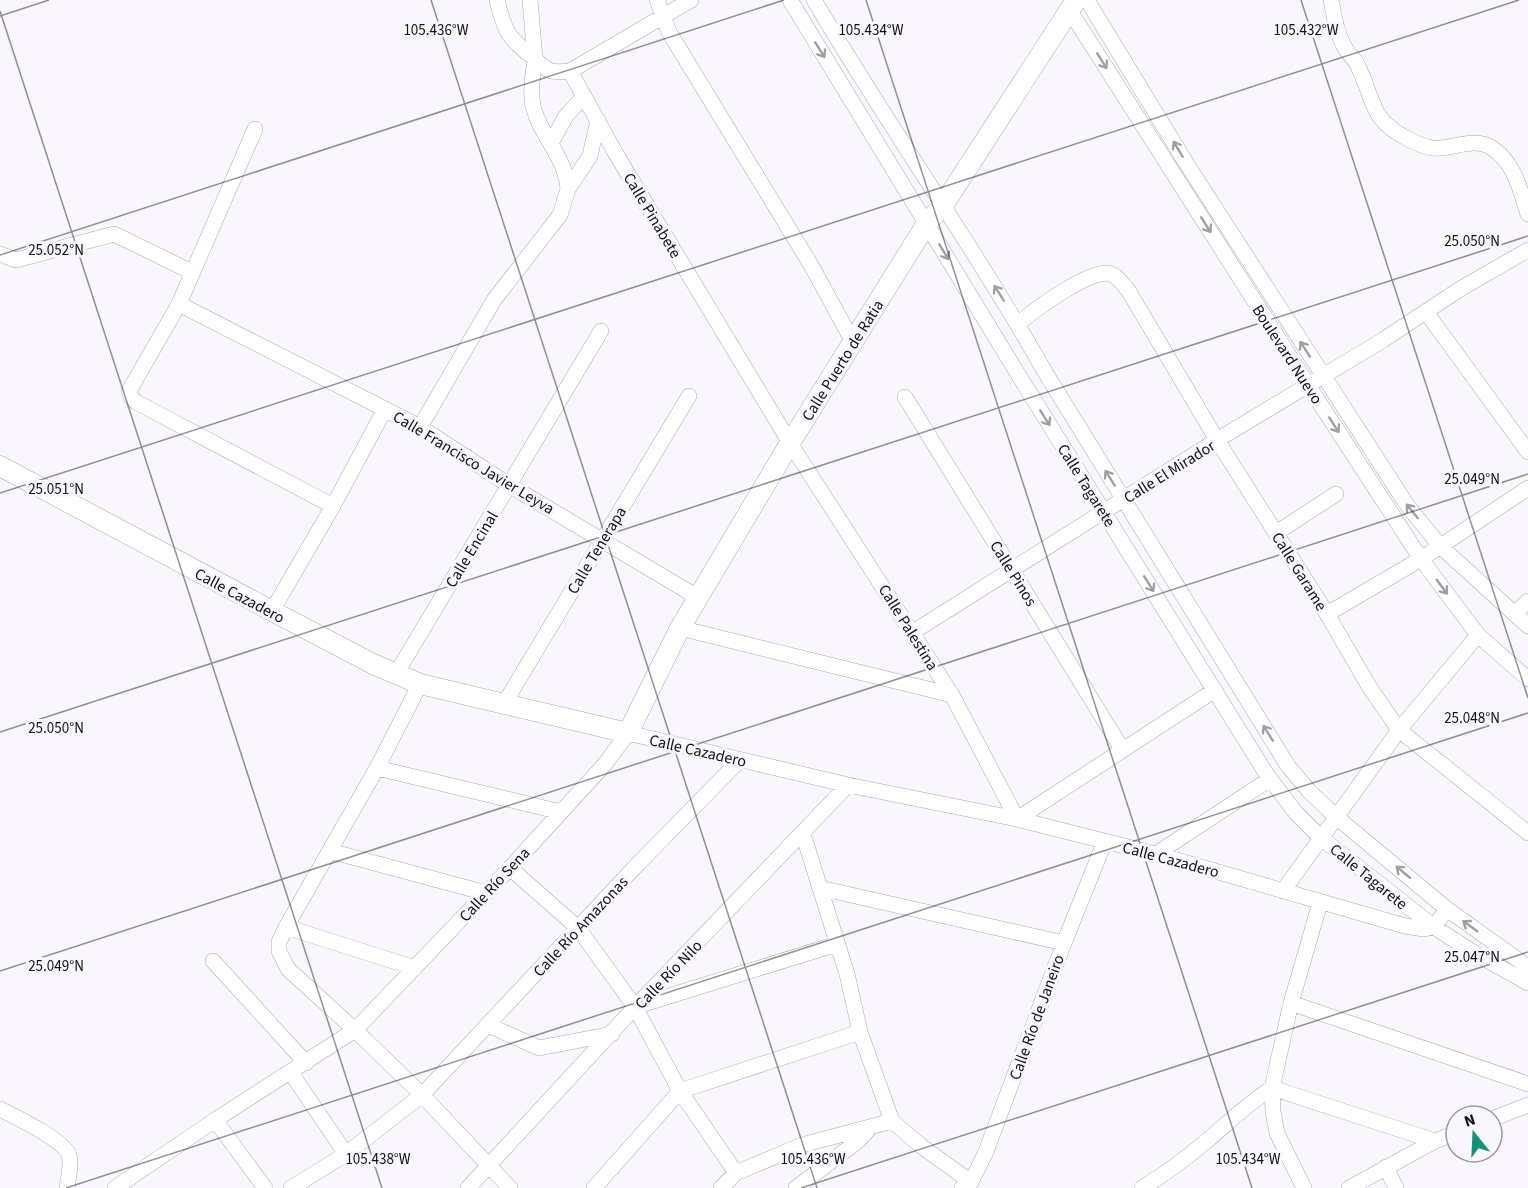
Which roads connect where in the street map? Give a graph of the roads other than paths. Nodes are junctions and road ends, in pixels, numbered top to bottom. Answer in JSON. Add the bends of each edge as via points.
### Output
{"nodes":[{"id":1,"x":497,"y":0,"type":"edge"},
{"id":2,"x":530,"y":0,"type":"edge"},
{"id":3,"x":657,"y":0,"type":"edge"},
{"id":4,"x":691,"y":0,"type":"edge"},
{"id":5,"x":790,"y":0,"type":"edge"},
{"id":6,"x":814,"y":0,"type":"edge"},
{"id":7,"x":1087,"y":0,"type":"edge"},
{"id":8,"x":1331,"y":0,"type":"edge"},
{"id":9,"x":1070,"y":4,"type":"edge"},
{"id":10,"x":664,"y":17,"type":"junction"},
{"id":11,"x":535,"y":59,"type":"junction"},
{"id":12,"x":570,"y":70,"type":"junction"},
{"id":13,"x":862,"y":81,"type":"junction"},
{"id":14,"x":845,"y":91,"type":"junction"},
{"id":15,"x":584,"y":96,"type":"junction"},
{"id":16,"x":598,"y":120,"type":"junction"},
{"id":17,"x":255,"y":129,"type":"dead end"},
{"id":18,"x":551,"y":143,"type":"junction"},
{"id":19,"x":1524,"y":179,"type":"edge"},
{"id":20,"x":568,"y":189,"type":"junction"},
{"id":21,"x":944,"y":204,"type":"junction"},
{"id":22,"x":1528,"y":214,"type":"edge"},
{"id":23,"x":927,"y":223,"type":"junction"},
{"id":24,"x":1528,"y":250,"type":"edge"},
{"id":25,"x":0,"y":254,"type":"edge"},
{"id":26,"x":192,"y":272,"type":"junction"},
{"id":27,"x":178,"y":304,"type":"junction"},
{"id":28,"x":1426,"y":312,"type":"junction"},
{"id":29,"x":1018,"y":324,"type":"junction"},
{"id":30,"x":601,"y":332,"type":"dead end"},
{"id":31,"x":853,"y":342,"type":"junction"},
{"id":32,"x":1323,"y":376,"type":"junction"},
{"id":33,"x":1308,"y":386,"type":"junction"},
{"id":34,"x":689,"y":396,"type":"dead end"},
{"id":35,"x":905,"y":397,"type":"dead end"},
{"id":36,"x":385,"y":409,"type":"junction"},
{"id":37,"x":420,"y":427,"type":"junction"},
{"id":38,"x":1217,"y":440,"type":"junction"},
{"id":39,"x":790,"y":442,"type":"junction"},
{"id":40,"x":1528,"y":452,"type":"edge"},
{"id":41,"x":0,"y":466,"type":"edge"},
{"id":42,"x":509,"y":485,"type":"junction"},
{"id":43,"x":1528,"y":488,"type":"edge"},
{"id":44,"x":1336,"y":494,"type":"dead end"},
{"id":45,"x":1124,"y":499,"type":"junction"},
{"id":46,"x":333,"y":506,"type":"junction"},
{"id":47,"x":1104,"y":512,"type":"junction"},
{"id":48,"x":1276,"y":533,"type":"junction"},
{"id":49,"x":601,"y":540,"type":"junction"},
{"id":50,"x":1440,"y":546,"type":"junction"},
{"id":51,"x":1422,"y":559,"type":"junction"},
{"id":52,"x":1012,"y":570,"type":"junction"},
{"id":53,"x":699,"y":598,"type":"junction"},
{"id":54,"x":1528,"y":601,"type":"edge"},
{"id":55,"x":272,"y":611,"type":"junction"},
{"id":56,"x":1515,"y":613,"type":"junction"},
{"id":57,"x":1327,"y":614,"type":"junction"},
{"id":58,"x":1528,"y":626,"type":"edge"},
{"id":59,"x":681,"y":628,"type":"junction"},
{"id":60,"x":913,"y":632,"type":"junction"},
{"id":61,"x":1478,"y":635,"type":"junction"},
{"id":62,"x":396,"y":674,"type":"junction"},
{"id":63,"x":1528,"y":680,"type":"edge"},
{"id":64,"x":420,"y":684,"type":"junction"},
{"id":65,"x":1215,"y":690,"type":"junction"},
{"id":66,"x":952,"y":695,"type":"junction"},
{"id":67,"x":504,"y":704,"type":"junction"},
{"id":68,"x":1399,"y":730,"type":"junction"},
{"id":69,"x":627,"y":733,"type":"junction"},
{"id":70,"x":1122,"y":749,"type":"junction"},
{"id":71,"x":740,"y":760,"type":"junction"},
{"id":72,"x":376,"y":768,"type":"junction"},
{"id":73,"x":1270,"y":779,"type":"junction"},
{"id":74,"x":848,"y":785,"type":"junction"},
{"id":75,"x":561,"y":812,"type":"junction"},
{"id":76,"x":1335,"y":816,"type":"junction"},
{"id":77,"x":1017,"y":819,"type":"junction"},
{"id":78,"x":1528,"y":833,"type":"edge"},
{"id":79,"x":803,"y":834,"type":"junction"},
{"id":80,"x":1320,"y":837,"type":"junction"},
{"id":81,"x":1105,"y":842,"type":"junction"},
{"id":82,"x":330,"y":851,"type":"junction"},
{"id":83,"x":1156,"y":854,"type":"junction"},
{"id":84,"x":510,"y":868,"type":"junction"},
{"id":85,"x":820,"y":888,"type":"junction"},
{"id":86,"x":1282,"y":891,"type":"junction"},
{"id":87,"x":486,"y":893,"type":"junction"},
{"id":88,"x":1320,"y":903,"type":"junction"},
{"id":89,"x":1447,"y":909,"type":"junction"},
{"id":90,"x":286,"y":927,"type":"junction"},
{"id":91,"x":1434,"y":927,"type":"junction"},
{"id":92,"x":578,"y":928,"type":"junction"},
{"id":93,"x":1064,"y":943,"type":"junction"},
{"id":94,"x":837,"y":944,"type":"junction"},
{"id":95,"x":213,"y":961,"type":"dead end"},
{"id":96,"x":1528,"y":967,"type":"edge"},
{"id":97,"x":415,"y":968,"type":"junction"},
{"id":98,"x":1528,"y":983,"type":"edge"},
{"id":99,"x":1291,"y":1003,"type":"junction"},
{"id":100,"x":635,"y":1007,"type":"junction"},
{"id":101,"x":488,"y":1025,"type":"junction"},
{"id":102,"x":355,"y":1030,"type":"junction"},
{"id":103,"x":860,"y":1032,"type":"junction"},
{"id":104,"x":612,"y":1034,"type":"junction"},
{"id":105,"x":306,"y":1063,"type":"junction"},
{"id":106,"x":291,"y":1073,"type":"junction"},
{"id":107,"x":1528,"y":1084,"type":"edge"},
{"id":108,"x":1272,"y":1088,"type":"junction"},
{"id":109,"x":680,"y":1091,"type":"junction"},
{"id":110,"x":422,"y":1095,"type":"junction"},
{"id":111,"x":1528,"y":1105,"type":"edge"},
{"id":112,"x":0,"y":1109,"type":"edge"},
{"id":113,"x":1504,"y":1114,"type":"edge"},
{"id":114,"x":215,"y":1120,"type":"junction"},
{"id":115,"x":892,"y":1122,"type":"junction"},
{"id":116,"x":873,"y":1126,"type":"junction"},
{"id":117,"x":1444,"y":1138,"type":"edge"},
{"id":118,"x":1435,"y":1141,"type":"junction"},
{"id":119,"x":346,"y":1154,"type":"junction"},
{"id":120,"x":489,"y":1164,"type":"junction"},
{"id":121,"x":1386,"y":1167,"type":"junction"},
{"id":122,"x":736,"y":1173,"type":"junction"},
{"id":123,"x":137,"y":1183,"type":"edge"},
{"id":124,"x":966,"y":1185,"type":"edge"},
{"id":125,"x":67,"y":1188,"type":"edge"},
{"id":126,"x":115,"y":1188,"type":"edge"},
{"id":127,"x":265,"y":1188,"type":"edge"},
{"id":128,"x":291,"y":1188,"type":"edge"},
{"id":129,"x":468,"y":1188,"type":"edge"},
{"id":130,"x":510,"y":1188,"type":"edge"},
{"id":131,"x":594,"y":1188,"type":"edge"},
{"id":132,"x":721,"y":1188,"type":"edge"},
{"id":133,"x":796,"y":1188,"type":"edge"},
{"id":134,"x":1142,"y":1188,"type":"edge"},
{"id":135,"x":1304,"y":1188,"type":"edge"},
{"id":136,"x":1349,"y":1188,"type":"edge"},
{"id":137,"x":1396,"y":1188,"type":"edge"}],
"edges":[{"from":1,"to":11,"type":"street","via":[[504,30]]},
{"from":2,"to":11,"type":"street"},
{"from":3,"to":10,"type":"street"},
{"from":4,"to":10,"type":"street"},
{"from":5,"to":14,"type":"street","name":"Calle Tagarete","one_way":true},
{"from":6,"to":13,"type":"street","name":"Calle Tagarete"},
{"from":32,"to":7,"type":"street","name":"Boulevard Nuevo","one_way":true},
{"from":8,"to":19,"type":"street","via":[[1345,48],[1357,64],[1381,120],[1427,147],[1474,144],[1492,148]]},
{"from":9,"to":21,"type":"street","name":"Calle Puerto de Ratia"},
{"from":9,"to":33,"type":"street","name":"Boulevard Nuevo","one_way":true},
{"from":10,"to":12,"type":"street"},
{"from":10,"to":31,"type":"street","via":[[669,32],[811,265]]},
{"from":11,"to":12,"type":"street","via":[[553,73]]},
{"from":11,"to":18,"type":"street","via":[[531,91],[534,108]]},
{"from":12,"to":15,"type":"street","name":"Calle Pinabete"},
{"from":13,"to":14,"type":"street"},
{"from":13,"to":21,"type":"street","name":"Calle Tagarete"},
{"from":14,"to":23,"type":"street","name":"Calle Tagarete"},
{"from":15,"to":16,"type":"street","name":"Calle Pinabete"},
{"from":15,"to":18,"type":"street","via":[[566,116]]},
{"from":16,"to":20,"type":"street","via":[[590,156]]},
{"from":16,"to":39,"type":"street","name":"Calle Pinabete"},
{"from":17,"to":26,"type":"street"},
{"from":18,"to":20,"type":"street","via":[[564,166]]},
{"from":19,"to":22,"type":"street"},
{"from":20,"to":37,"type":"street","via":[[560,215],[494,300]]},
{"from":21,"to":23,"type":"street","name":"Calle Puerto de Ratia"},
{"from":29,"to":21,"type":"street","name":"Calle Tagarete","one_way":true},
{"from":23,"to":31,"type":"street","name":"Calle Puerto de Ratia"},
{"from":23,"to":47,"type":"street","name":"Calle Tagarete","one_way":true},
{"from":24,"to":28,"type":"street","name":"Calle El Mirador"},
{"from":25,"to":26,"type":"street","via":[[16,260],[114,234]]},
{"from":26,"to":27,"type":"street"},
{"from":27,"to":36,"type":"street","name":"Calle Francisco Javier Leyva"},
{"from":27,"to":46,"type":"street","via":[[129,391],[131,397]]},
{"from":28,"to":32,"type":"street","name":"Calle El Mirador"},
{"from":28,"to":40,"type":"street"},
{"from":29,"to":38,"type":"street","name":"Calle Garame","via":[[1042,304],[1090,277],[1112,274],[1128,290]]},
{"from":45,"to":29,"type":"street","name":"Calle Tagarete","one_way":true},
{"from":30,"to":42,"type":"street","name":"Calle Encinal"},
{"from":31,"to":39,"type":"street","name":"Calle Puerto de Ratia"},
{"from":32,"to":33,"type":"street","name":"Calle El Mirador"},
{"from":50,"to":32,"type":"street","name":"Boulevard Nuevo","one_way":true,"via":[[1407,505]]},
{"from":33,"to":38,"type":"street","name":"Calle El Mirador"},
{"from":33,"to":51,"type":"street","name":"Boulevard Nuevo","one_way":true},
{"from":34,"to":49,"type":"street","name":"Calle Tenerapa"},
{"from":35,"to":52,"type":"street","name":"Calle Pinos"},
{"from":36,"to":37,"type":"street","name":"Calle Francisco Javier Leyva"},
{"from":36,"to":46,"type":"street"},
{"from":37,"to":42,"type":"street","name":"Calle Francisco Javier Leyva"},
{"from":38,"to":45,"type":"street","name":"Calle El Mirador"},
{"from":38,"to":48,"type":"street","name":"Calle Garame"},
{"from":39,"to":53,"type":"street","name":"Calle Puerto de Ratia"},
{"from":39,"to":60,"type":"street","name":"Calle Palestina"},
{"from":41,"to":55,"type":"street","name":"Calle Cazadero"},
{"from":42,"to":49,"type":"street","name":"Calle Francisco Javier Leyva"},
{"from":42,"to":62,"type":"street","name":"Calle Encinal"},
{"from":43,"to":50,"type":"street"},
{"from":44,"to":48,"type":"street"},
{"from":45,"to":47,"type":"street","name":"Calle El Mirador"},
{"from":76,"to":45,"type":"street","name":"Calle Tagarete","one_way":true,"via":[[1288,766]]},
{"from":46,"to":55,"type":"street"},
{"from":47,"to":52,"type":"street","name":"Calle El Mirador"},
{"from":47,"to":65,"type":"street","name":"Calle Tagarete","one_way":true},
{"from":48,"to":57,"type":"street","name":"Calle Garame"},
{"from":49,"to":53,"type":"street","name":"Calle Francisco Javier Leyva"},
{"from":49,"to":67,"type":"street","name":"Calle Tenerapa"},
{"from":50,"to":51,"type":"street"},
{"from":50,"to":56,"type":"street","name":"Boulevard Nuevo"},
{"from":51,"to":57,"type":"street"},
{"from":51,"to":61,"type":"street","name":"Boulevard Nuevo","one_way":true},
{"from":52,"to":60,"type":"street","name":"Calle El Mirador"},
{"from":52,"to":70,"type":"street","name":"Calle Pinos"},
{"from":53,"to":59,"type":"street","name":"Calle Puerto de Ratia"},
{"from":54,"to":56,"type":"street"},
{"from":55,"to":62,"type":"street","name":"Calle Cazadero"},
{"from":56,"to":58,"type":"street","name":"Boulevard Nuevo"},
{"from":57,"to":68,"type":"street","name":"Calle Garame"},
{"from":59,"to":66,"type":"street"},
{"from":59,"to":69,"type":"street","name":"Calle Puerto de Ratia"},
{"from":60,"to":66,"type":"street","name":"Calle Palestina"},
{"from":61,"to":63,"type":"street","name":"Boulevard Nuevo"},
{"from":61,"to":68,"type":"street"},
{"from":62,"to":64,"type":"street","name":"Calle Cazadero"},
{"from":64,"to":67,"type":"street","name":"Calle Cazadero"},
{"from":64,"to":72,"type":"street"},
{"from":65,"to":70,"type":"street"},
{"from":65,"to":73,"type":"street","name":"Calle Tagarete"},
{"from":66,"to":77,"type":"street","name":"Calle Palestina"},
{"from":67,"to":69,"type":"street","name":"Calle Cazadero"},
{"from":68,"to":76,"type":"street"},
{"from":68,"to":78,"type":"street","name":"Calle Garame"},
{"from":69,"to":71,"type":"street","name":"Calle Cazadero"},
{"from":69,"to":75,"type":"street","name":"Calle Río Sena"},
{"from":70,"to":77,"type":"street"},
{"from":71,"to":74,"type":"street","name":"Calle Cazadero"},
{"from":71,"to":92,"type":"street","name":"Calle Río Amazonas"},
{"from":72,"to":75,"type":"street"},
{"from":72,"to":82,"type":"street"},
{"from":73,"to":80,"type":"street","name":"Calle Tagarete"},
{"from":73,"to":83,"type":"street"},
{"from":74,"to":77,"type":"street","name":"Calle Cazadero"},
{"from":74,"to":79,"type":"street","name":"Calle Río Nilo"},
{"from":75,"to":84,"type":"street","name":"Calle Río Sena"},
{"from":76,"to":80,"type":"street"},
{"from":89,"to":76,"type":"street","name":"Calle Tagarete","one_way":true},
{"from":77,"to":81,"type":"street","name":"Calle Cazadero"},
{"from":79,"to":85,"type":"street"},
{"from":79,"to":100,"type":"street","name":"Calle Río Nilo"},
{"from":80,"to":86,"type":"street"},
{"from":80,"to":91,"type":"street","name":"Calle Tagarete"},
{"from":81,"to":83,"type":"street","name":"Calle Cazadero"},
{"from":81,"to":93,"type":"street","name":"Calle Río de Janeiro"},
{"from":82,"to":87,"type":"street"},
{"from":82,"to":90,"type":"street"},
{"from":83,"to":86,"type":"street","name":"Calle Cazadero"},
{"from":84,"to":87,"type":"street","name":"Calle Río Sena"},
{"from":84,"to":92,"type":"street"},
{"from":85,"to":93,"type":"street"},
{"from":85,"to":94,"type":"street"},
{"from":86,"to":88,"type":"street","name":"Calle Cazadero"},
{"from":87,"to":97,"type":"street","name":"Calle Río Sena"},
{"from":88,"to":91,"type":"street","name":"Calle Cazadero","via":[[1405,926]]},
{"from":88,"to":99,"type":"street"},
{"from":89,"to":91,"type":"street"},
{"from":96,"to":89,"type":"street","one_way":true},
{"from":90,"to":97,"type":"street"},
{"from":90,"to":102,"type":"street","via":[[279,951],[288,969]]},
{"from":91,"to":98,"type":"street"},
{"from":92,"to":100,"type":"street"},
{"from":92,"to":101,"type":"street","name":"Calle Río Amazonas"},
{"from":93,"to":124,"type":"street","name":"Calle Río de Janeiro","via":[[985,1154]]},
{"from":94,"to":100,"type":"street"},
{"from":94,"to":103,"type":"street"},
{"from":95,"to":105,"type":"street"},
{"from":97,"to":102,"type":"street","name":"Calle Río Sena"},
{"from":99,"to":107,"type":"street"},
{"from":99,"to":108,"type":"street"},
{"from":100,"to":104,"type":"street","name":"Calle Río Nilo"},
{"from":100,"to":109,"type":"street"},
{"from":101,"to":104,"type":"street","via":[[539,1048]]},
{"from":101,"to":110,"type":"street","name":"Calle Río Amazonas"},
{"from":102,"to":105,"type":"street","name":"Calle Río Sena"},
{"from":102,"to":110,"type":"street"},
{"from":103,"to":109,"type":"street"},
{"from":103,"to":115,"type":"street"},
{"from":104,"to":120,"type":"street","name":"Calle Río Nilo"},
{"from":105,"to":106,"type":"street","name":"Calle Río Sena"},
{"from":106,"to":114,"type":"street","name":"Calle Río Sena"},
{"from":106,"to":119,"type":"street"},
{"from":108,"to":118,"type":"street"},
{"from":108,"to":134,"type":"street"},
{"from":108,"to":135,"type":"street","via":[[1277,1133]]},
{"from":109,"to":122,"type":"street"},
{"from":109,"to":131,"type":"street"},
{"from":110,"to":119,"type":"street","name":"Calle Río Amazonas"},
{"from":110,"to":120,"type":"street"},
{"from":111,"to":113,"type":"street"},
{"from":112,"to":125,"type":"street","via":[[63,1147],[70,1158]]},
{"from":114,"to":123,"type":"street","name":"Calle Río Sena"},
{"from":114,"to":127,"type":"street"},
{"from":115,"to":116,"type":"street"},
{"from":115,"to":124,"type":"street"},
{"from":116,"to":122,"type":"street","via":[[802,1146]]},
{"from":116,"to":133,"type":"street"},
{"from":117,"to":118,"type":"street"},
{"from":118,"to":121,"type":"street"},
{"from":119,"to":128,"type":"street","name":"Calle Río Amazonas"},
{"from":120,"to":129,"type":"street","name":"Calle Río Nilo"},
{"from":120,"to":130,"type":"street"},
{"from":121,"to":136,"type":"street"},
{"from":121,"to":137,"type":"street"},
{"from":122,"to":132,"type":"street"},
{"from":123,"to":126,"type":"street","name":"Calle Río Sena"}]}
